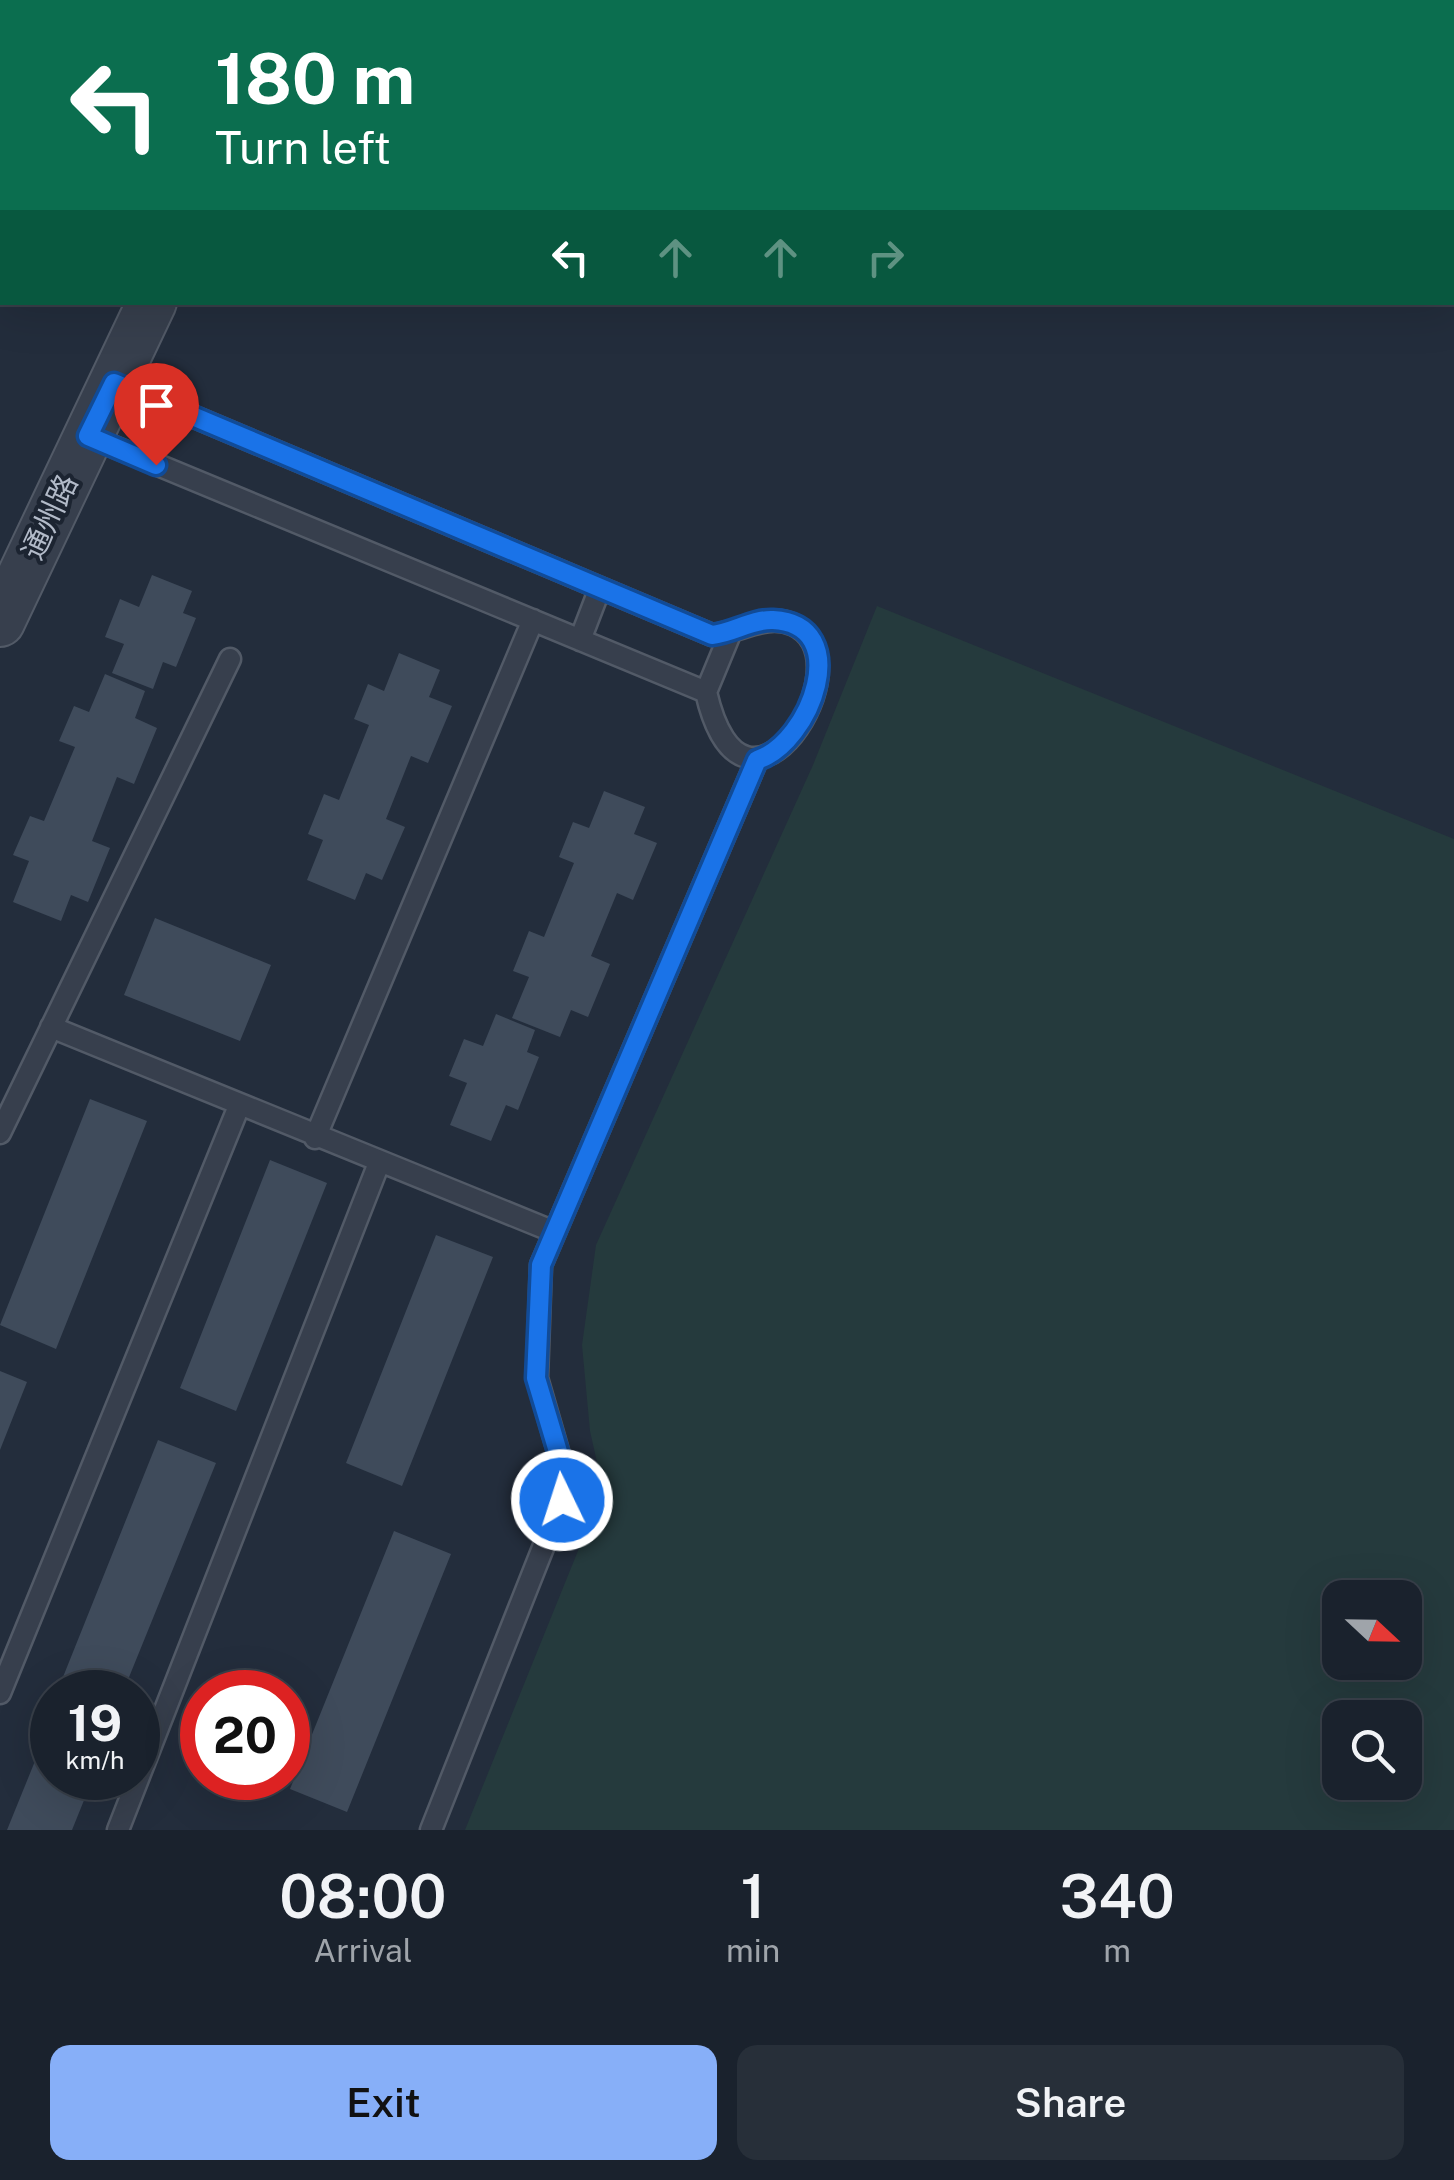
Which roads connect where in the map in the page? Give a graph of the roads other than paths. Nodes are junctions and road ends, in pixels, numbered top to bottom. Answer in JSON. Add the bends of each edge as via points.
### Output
{"nodes":[{"id":1,"x":151,"y":305,"type":"edge"},
{"id":2,"x":114,"y":383,"type":"junction"},
{"id":3,"x":88,"y":436,"type":"junction"},
{"id":4,"x":600,"y":588,"type":"junction"},
{"id":5,"x":4,"y":605,"type":"edge"},
{"id":6,"x":533,"y":620,"type":"junction"},
{"id":7,"x":730,"y":634,"type":"junction"},
{"id":8,"x":580,"y":640,"type":"junction"},
{"id":9,"x":230,"y":659,"type":"dead end"},
{"id":10,"x":706,"y":692,"type":"junction"},
{"id":11,"x":757,"y":760,"type":"junction"},
{"id":12,"x":51,"y":1027,"type":"junction"},
{"id":13,"x":240,"y":1106,"type":"junction"},
{"id":14,"x":0,"y":1133,"type":"edge"},
{"id":15,"x":315,"y":1138,"type":"junction"},
{"id":16,"x":379,"y":1163,"type":"junction"},
{"id":17,"x":552,"y":1231,"type":"junction"},
{"id":18,"x":0,"y":1693,"type":"edge"},
{"id":19,"x":118,"y":1830,"type":"edge"},
{"id":20,"x":431,"y":1830,"type":"edge"}],
"edges":[{"from":1,"to":2,"type":"street","name":"通州路"},
{"from":2,"to":3,"type":"street","name":"通州路"},
{"from":2,"to":4,"type":"lane"},
{"from":3,"to":5,"type":"street","name":"通州路"},
{"from":3,"to":6,"type":"lane"},
{"from":4,"to":7,"type":"lane","via":[[712,635]]},
{"from":4,"to":8,"type":"lane"},
{"from":6,"to":8,"type":"lane"},
{"from":6,"to":15,"type":"lane"},
{"from":7,"to":10,"type":"lane"},
{"from":7,"to":11,"type":"lane","via":[[772,620],[794,625],[810,637],[819,661],[818,684],[790,740]]},
{"from":8,"to":10,"type":"lane"},
{"from":9,"to":12,"type":"lane"},
{"from":10,"to":11,"type":"lane","via":[[721,740]]},
{"from":11,"to":17,"type":"lane"},
{"from":12,"to":13,"type":"lane"},
{"from":12,"to":14,"type":"lane"},
{"from":13,"to":15,"type":"lane"},
{"from":13,"to":18,"type":"lane"},
{"from":15,"to":16,"type":"lane"},
{"from":16,"to":17,"type":"lane"},
{"from":16,"to":19,"type":"lane"},
{"from":17,"to":20,"type":"lane","via":[[541,1265],[536,1378],[565,1475],[562,1500]]}]}
